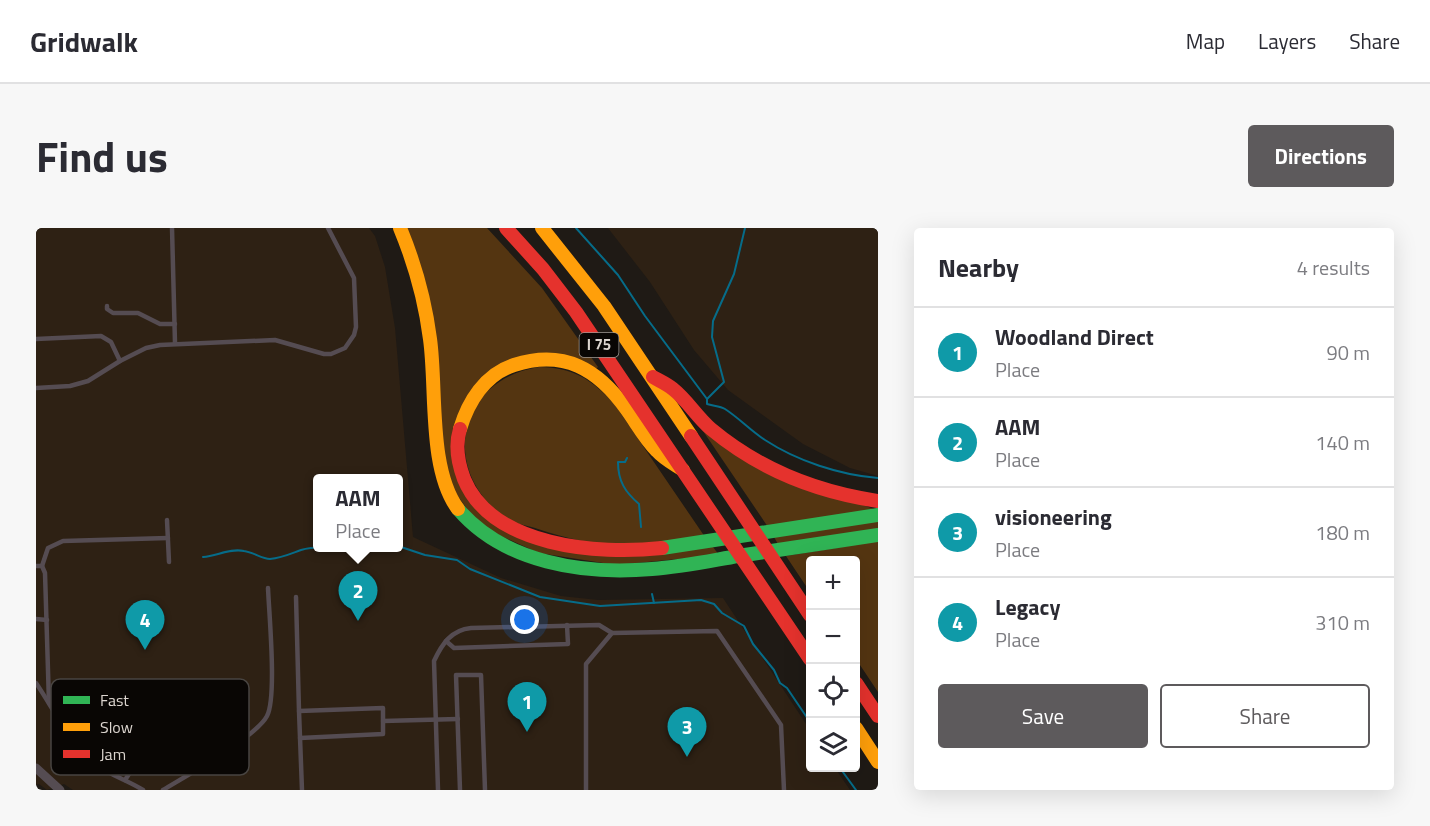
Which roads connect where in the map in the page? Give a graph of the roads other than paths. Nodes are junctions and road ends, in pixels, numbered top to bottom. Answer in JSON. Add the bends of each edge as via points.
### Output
{"nodes":[{"id":1,"x":172,"y":228,"type":"edge"},
{"id":2,"x":328,"y":228,"type":"edge"},
{"id":3,"x":400,"y":228,"type":"edge"},
{"id":4,"x":506,"y":228,"type":"edge"},
{"id":5,"x":542,"y":228,"type":"edge"},
{"id":6,"x":106,"y":306,"type":"dead end"},
{"id":7,"x":175,"y":324,"type":"junction"},
{"id":8,"x":36,"y":339,"type":"edge"},
{"id":9,"x":175,"y":343,"type":"junction"},
{"id":10,"x":120,"y":361,"type":"junction"},
{"id":11,"x":650,"y":375,"type":"junction"},
{"id":12,"x":36,"y":388,"type":"edge"},
{"id":13,"x":682,"y":470,"type":"junction"},
{"id":14,"x":878,"y":501,"type":"edge"},
{"id":15,"x":878,"y":515,"type":"edge"},
{"id":16,"x":167,"y":520,"type":"dead end"},
{"id":17,"x":878,"y":535,"type":"edge"},
{"id":18,"x":168,"y":538,"type":"junction"},
{"id":19,"x":169,"y":562,"type":"dead end"},
{"id":20,"x":39,"y":566,"type":"edge"},
{"id":21,"x":268,"y":588,"type":"dead end"},
{"id":22,"x":296,"y":597,"type":"dead end"},
{"id":23,"x":807,"y":610,"type":"edge"},
{"id":24,"x":36,"y":619,"type":"edge"},
{"id":25,"x":47,"y":620,"type":"junction"},
{"id":26,"x":567,"y":625,"type":"junction"},
{"id":27,"x":612,"y":633,"type":"junction"},
{"id":28,"x":446,"y":641,"type":"junction"},
{"id":29,"x":806,"y":653,"type":"edge"},
{"id":30,"x":36,"y":683,"type":"edge"},
{"id":31,"x":860,"y":689,"type":"edge"},
{"id":32,"x":49,"y":703,"type":"junction"},
{"id":33,"x":51,"y":706,"type":"edge"},
{"id":34,"x":299,"y":711,"type":"junction"},
{"id":35,"x":878,"y":716,"type":"edge"},
{"id":36,"x":458,"y":719,"type":"junction"},
{"id":37,"x":436,"y":720,"type":"junction"},
{"id":38,"x":383,"y":722,"type":"junction"},
{"id":39,"x":249,"y":733,"type":"edge"},
{"id":40,"x":860,"y":735,"type":"edge"},
{"id":41,"x":300,"y":738,"type":"junction"},
{"id":42,"x":878,"y":762,"type":"edge"},
{"id":43,"x":36,"y":768,"type":"edge"},
{"id":44,"x":113,"y":775,"type":"edge"},
{"id":45,"x":127,"y":775,"type":"edge"},
{"id":46,"x":187,"y":775,"type":"edge"},
{"id":47,"x":124,"y":780,"type":"junction"},
{"id":48,"x":60,"y":790,"type":"edge"},
{"id":49,"x":143,"y":790,"type":"edge"},
{"id":50,"x":163,"y":790,"type":"edge"},
{"id":51,"x":302,"y":790,"type":"edge"},
{"id":52,"x":438,"y":790,"type":"edge"},
{"id":53,"x":460,"y":790,"type":"edge"},
{"id":54,"x":485,"y":790,"type":"edge"},
{"id":55,"x":586,"y":790,"type":"edge"},
{"id":56,"x":784,"y":790,"type":"edge"}],
"edges":[{"from":1,"to":7,"type":"lane"},
{"from":2,"to":9,"type":"lane","via":[[354,278],[356,327],[345,348],[324,354],[275,340]]},
{"from":3,"to":17,"type":"highway","via":[[414,261],[428,317],[441,476],[464,518],[482,534],[536,557],[623,571],[660,569]]},
{"from":4,"to":13,"type":"highway","number":"I 75","via":[[576,312]]},
{"from":5,"to":11,"type":"highway","number":"I 75","via":[[592,290]]},
{"from":6,"to":7,"type":"lane","via":[[113,313],[138,313],[160,324]]},
{"from":7,"to":9,"type":"lane"},
{"from":8,"to":10,"type":"lane","via":[[101,336],[111,342]]},
{"from":9,"to":10,"type":"lane","via":[[146,348]]},
{"from":10,"to":12,"type":"lane","via":[[88,381]]},
{"from":11,"to":14,"type":"highway","via":[[673,389],[709,427],[767,467],[840,495]]},
{"from":11,"to":23,"type":"highway","number":"I 75"},
{"from":13,"to":15,"type":"highway","via":[[655,450],[604,381],[586,369],[554,359],[518,363],[487,381],[466,407],[457,438],[460,470],[484,510],[513,529],[554,542],[630,551]]},
{"from":13,"to":29,"type":"highway","number":"I 75"},
{"from":16,"to":18,"type":"lane"},
{"from":18,"to":19,"type":"lane"},
{"from":18,"to":20,"type":"lane","via":[[63,541],[48,548]]},
{"from":20,"to":25,"type":"lane","via":[[45,573]]},
{"from":21,"to":39,"type":"lane","via":[[272,695],[268,715]]},
{"from":22,"to":34,"type":"lane"},
{"from":24,"to":25,"type":"lane"},
{"from":25,"to":32,"type":"lane"},
{"from":26,"to":27,"type":"lane","via":[[599,625]]},
{"from":26,"to":28,"type":"lane","via":[[461,629]]},
{"from":26,"to":28,"type":"lane","via":[[568,644],[454,648]]},
{"from":27,"to":55,"type":"lane","via":[[586,664]]},
{"from":27,"to":56,"type":"lane","via":[[717,631],[781,725]]},
{"from":28,"to":37,"type":"lane","via":[[434,661]]},
{"from":30,"to":32,"type":"lane"},
{"from":31,"to":35,"type":"highway"},
{"from":32,"to":33,"type":"lane"},
{"from":34,"to":38,"type":"lane","via":[[383,708]]},
{"from":34,"to":41,"type":"lane"},
{"from":36,"to":37,"type":"lane"},
{"from":36,"to":53,"type":"lane"},
{"from":36,"to":54,"type":"lane","via":[[456,675],[481,675]]},
{"from":37,"to":38,"type":"lane"},
{"from":37,"to":52,"type":"lane"},
{"from":38,"to":41,"type":"lane","via":[[383,734]]},
{"from":40,"to":42,"type":"highway"},
{"from":41,"to":51,"type":"lane"},
{"from":43,"to":48,"type":"street"},
{"from":44,"to":47,"type":"lane"},
{"from":45,"to":47,"type":"lane"},
{"from":46,"to":50,"type":"lane"},
{"from":47,"to":49,"type":"lane"}]}
